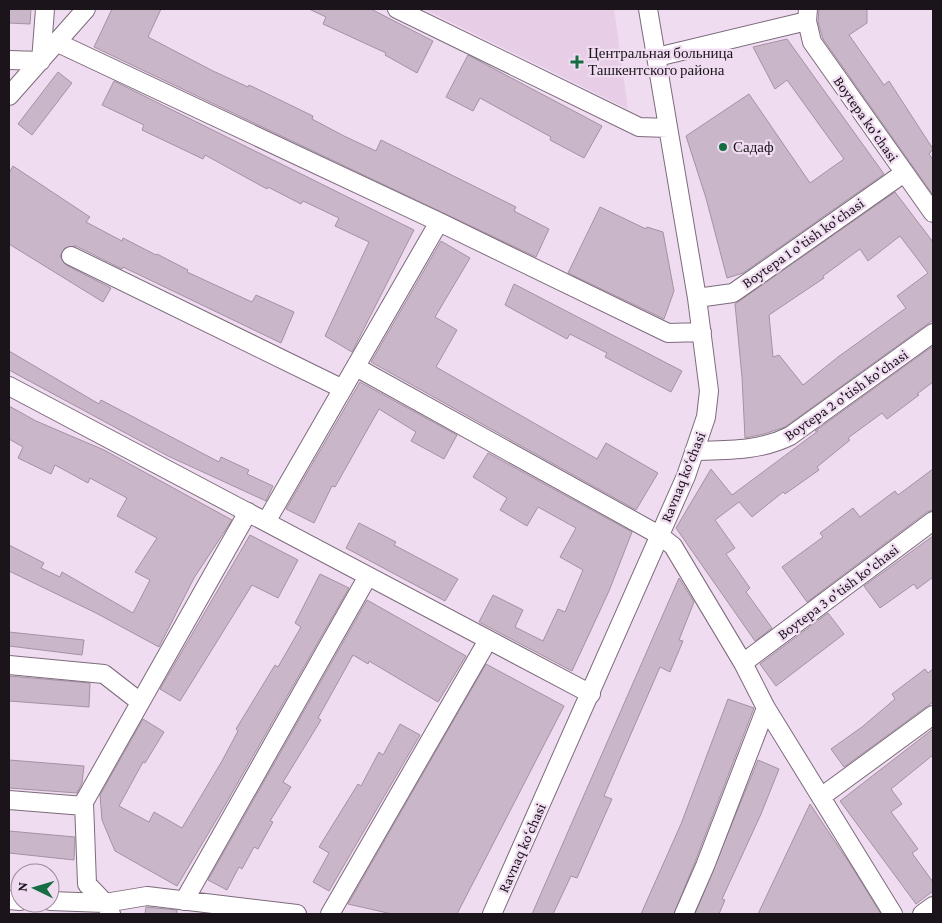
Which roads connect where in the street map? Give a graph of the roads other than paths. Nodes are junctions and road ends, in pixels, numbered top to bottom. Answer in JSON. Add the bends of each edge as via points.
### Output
{"nodes":[{"id":1,"x":45,"y":9,"type":"edge"},
{"id":2,"x":86,"y":9,"type":"edge"},
{"id":3,"x":397,"y":9,"type":"edge"},
{"id":4,"x":648,"y":9,"type":"edge"},
{"id":5,"x":808,"y":15,"type":"edge"},
{"id":6,"x":58,"y":42,"type":"junction"},
{"id":7,"x":656,"y":57,"type":"junction"},
{"id":8,"x":9,"y":60,"type":"edge"},
{"id":9,"x":41,"y":61,"type":"junction"},
{"id":10,"x":9,"y":96,"type":"edge"},
{"id":11,"x":668,"y":128,"type":"junction"},
{"id":12,"x":904,"y":173,"type":"junction"},
{"id":13,"x":933,"y":213,"type":"edge"},
{"id":14,"x":439,"y":222,"type":"junction"},
{"id":15,"x":72,"y":256,"type":"dead end"},
{"id":16,"x":697,"y":298,"type":"junction"},
{"id":17,"x":702,"y":332,"type":"junction"},
{"id":18,"x":933,"y":332,"type":"edge"},
{"id":19,"x":356,"y":367,"type":"junction"},
{"id":20,"x":9,"y":386,"type":"edge"},
{"id":21,"x":343,"y":389,"type":"junction"},
{"id":22,"x":694,"y":451,"type":"junction"},
{"id":23,"x":248,"y":512,"type":"junction"},
{"id":24,"x":933,"y":521,"type":"edge"},
{"id":25,"x":266,"y":522,"type":"junction"},
{"id":26,"x":659,"y":535,"type":"junction"},
{"id":27,"x":368,"y":576,"type":"junction"},
{"id":28,"x":488,"y":640,"type":"junction"},
{"id":29,"x":743,"y":664,"type":"junction"},
{"id":30,"x":9,"y":665,"type":"edge"},
{"id":31,"x":591,"y":694,"type":"junction"},
{"id":32,"x":140,"y":702,"type":"junction"},
{"id":33,"x":766,"y":708,"type":"junction"},
{"id":34,"x":933,"y":715,"type":"edge"},
{"id":35,"x":821,"y":797,"type":"junction"},
{"id":36,"x":9,"y":800,"type":"edge"},
{"id":37,"x":84,"y":806,"type":"junction"},
{"id":38,"x":184,"y":901,"type":"junction"},
{"id":39,"x":60,"y":902,"type":"edge"},
{"id":40,"x":933,"y":906,"type":"edge"},
{"id":41,"x":108,"y":908,"type":"edge"},
{"id":42,"x":297,"y":914,"type":"edge"},
{"id":43,"x":330,"y":914,"type":"edge"},
{"id":44,"x":492,"y":914,"type":"edge"},
{"id":45,"x":684,"y":914,"type":"edge"},
{"id":46,"x":893,"y":914,"type":"edge"},
{"id":47,"x":922,"y":914,"type":"edge"}],
"edges":[{"from":1,"to":9,"type":"street"},
{"from":2,"to":6,"type":"street"},
{"from":3,"to":11,"type":"street","via":[[639,127]]},
{"from":4,"to":7,"type":"street","name":"Ravnaq ko‘chasi"},
{"from":5,"to":7,"type":"street"},
{"from":5,"to":12,"type":"street","name":"Boytepa ko'chasi","via":[[812,42]]},
{"from":6,"to":9,"type":"street"},
{"from":6,"to":14,"type":"street"},
{"from":7,"to":11,"type":"street","name":"Ravnaq ko‘chasi"},
{"from":8,"to":9,"type":"street"},
{"from":9,"to":10,"type":"street"},
{"from":11,"to":16,"type":"street","name":"Ravnaq ko‘chasi"},
{"from":12,"to":13,"type":"street","name":"Boytepa ko'chasi"},
{"from":12,"to":16,"type":"street","name":"Boytepa 1 o'tish ko'chasi","via":[[733,293]]},
{"from":14,"to":17,"type":"street","via":[[668,334]]},
{"from":14,"to":19,"type":"street"},
{"from":15,"to":21,"type":"street"},
{"from":16,"to":17,"type":"street","name":"Ravnaq ko‘chasi"},
{"from":17,"to":22,"type":"street","name":"Ravnaq ko‘chasi","via":[[708,391],[706,417]]},
{"from":18,"to":22,"type":"street","name":"Boytepa 2 o'tish ko'chasi","via":[[790,436],[774,444],[749,450]]},
{"from":19,"to":21,"type":"street"},
{"from":19,"to":26,"type":"street"},
{"from":20,"to":23,"type":"street"},
{"from":21,"to":25,"type":"street"},
{"from":22,"to":26,"type":"street","name":"Ravnaq ko‘chasi"},
{"from":23,"to":25,"type":"street"},
{"from":23,"to":32,"type":"street"},
{"from":24,"to":29,"type":"street","name":"Boytepa 3 o'tish ko'chasi"},
{"from":25,"to":27,"type":"street"},
{"from":26,"to":29,"type":"street","via":[[673,546]]},
{"from":26,"to":31,"type":"street","name":"Ravnaq ko‘chasi"},
{"from":27,"to":28,"type":"street"},
{"from":27,"to":38,"type":"street"},
{"from":28,"to":31,"type":"street"},
{"from":28,"to":43,"type":"street"},
{"from":29,"to":33,"type":"street"},
{"from":30,"to":32,"type":"street","via":[[104,674]]},
{"from":31,"to":44,"type":"street","name":"Ravnaq ko‘chasi"},
{"from":32,"to":37,"type":"street"},
{"from":33,"to":35,"type":"street"},
{"from":33,"to":45,"type":"street"},
{"from":34,"to":35,"type":"street"},
{"from":35,"to":46,"type":"street"},
{"from":36,"to":37,"type":"street"},
{"from":37,"to":41,"type":"street","via":[[87,884]]},
{"from":38,"to":41,"type":"street","via":[[147,896]]},
{"from":38,"to":42,"type":"street"},
{"from":39,"to":41,"type":"street"},
{"from":40,"to":47,"type":"street"}]}
